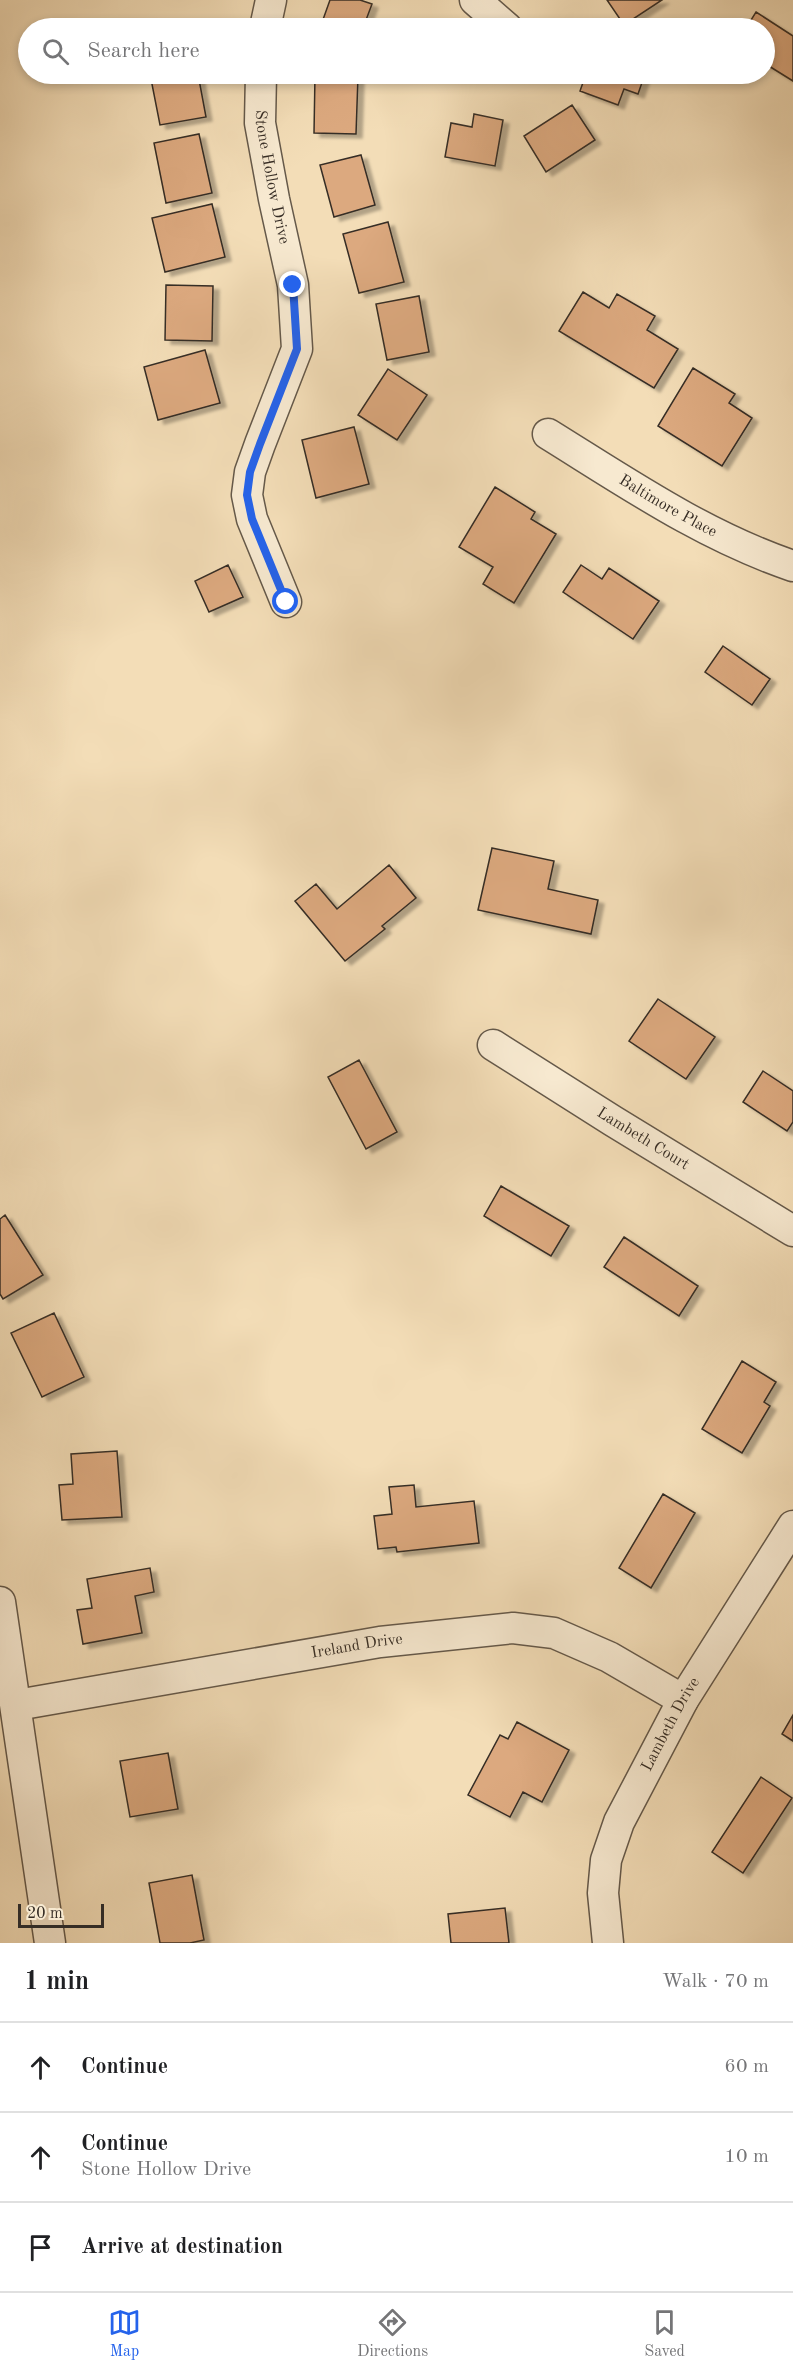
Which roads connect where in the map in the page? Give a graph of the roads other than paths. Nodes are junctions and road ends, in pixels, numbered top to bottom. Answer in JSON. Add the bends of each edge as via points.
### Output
{"nodes":[{"id":1,"x":272,"y":0,"type":"edge"},
{"id":2,"x":476,"y":0,"type":"edge"},
{"id":3,"x":268,"y":18,"type":"edge"},
{"id":4,"x":496,"y":18,"type":"edge"},
{"id":5,"x":261,"y":84,"type":"edge"},
{"id":6,"x":548,"y":434,"type":"dead end"},
{"id":7,"x":793,"y":566,"type":"edge"},
{"id":8,"x":286,"y":602,"type":"dead end"},
{"id":9,"x":493,"y":1045,"type":"dead end"},
{"id":10,"x":793,"y":1231,"type":"edge"},
{"id":11,"x":793,"y":1526,"type":"edge"},
{"id":12,"x":0,"y":1602,"type":"edge"},
{"id":13,"x":683,"y":1700,"type":"junction"},
{"id":14,"x":17,"y":1705,"type":"junction"},
{"id":15,"x":50,"y":1943,"type":"edge"},
{"id":16,"x":608,"y":1943,"type":"edge"}],
"edges":[{"from":1,"to":3,"type":"street"},
{"from":2,"to":4,"type":"street"},
{"from":5,"to":8,"type":"street","name":"Stone Hollow Drive","via":[[260,123],[293,285],[297,349],[250,472],[247,495],[252,519]]},
{"from":6,"to":7,"type":"street","name":"Baltimore Place","via":[[693,523]]},
{"from":9,"to":10,"type":"street","name":"Lambeth Court"},
{"from":11,"to":13,"type":"street","name":"Lambeth Drive"},
{"from":12,"to":14,"type":"street"},
{"from":13,"to":14,"type":"street","name":"Ireland Drive","via":[[609,1657],[554,1633],[513,1628],[380,1642]]},
{"from":13,"to":16,"type":"street","name":"Lambeth Drive","via":[[619,1822],[606,1860],[603,1893]]},
{"from":14,"to":15,"type":"street"}]}
